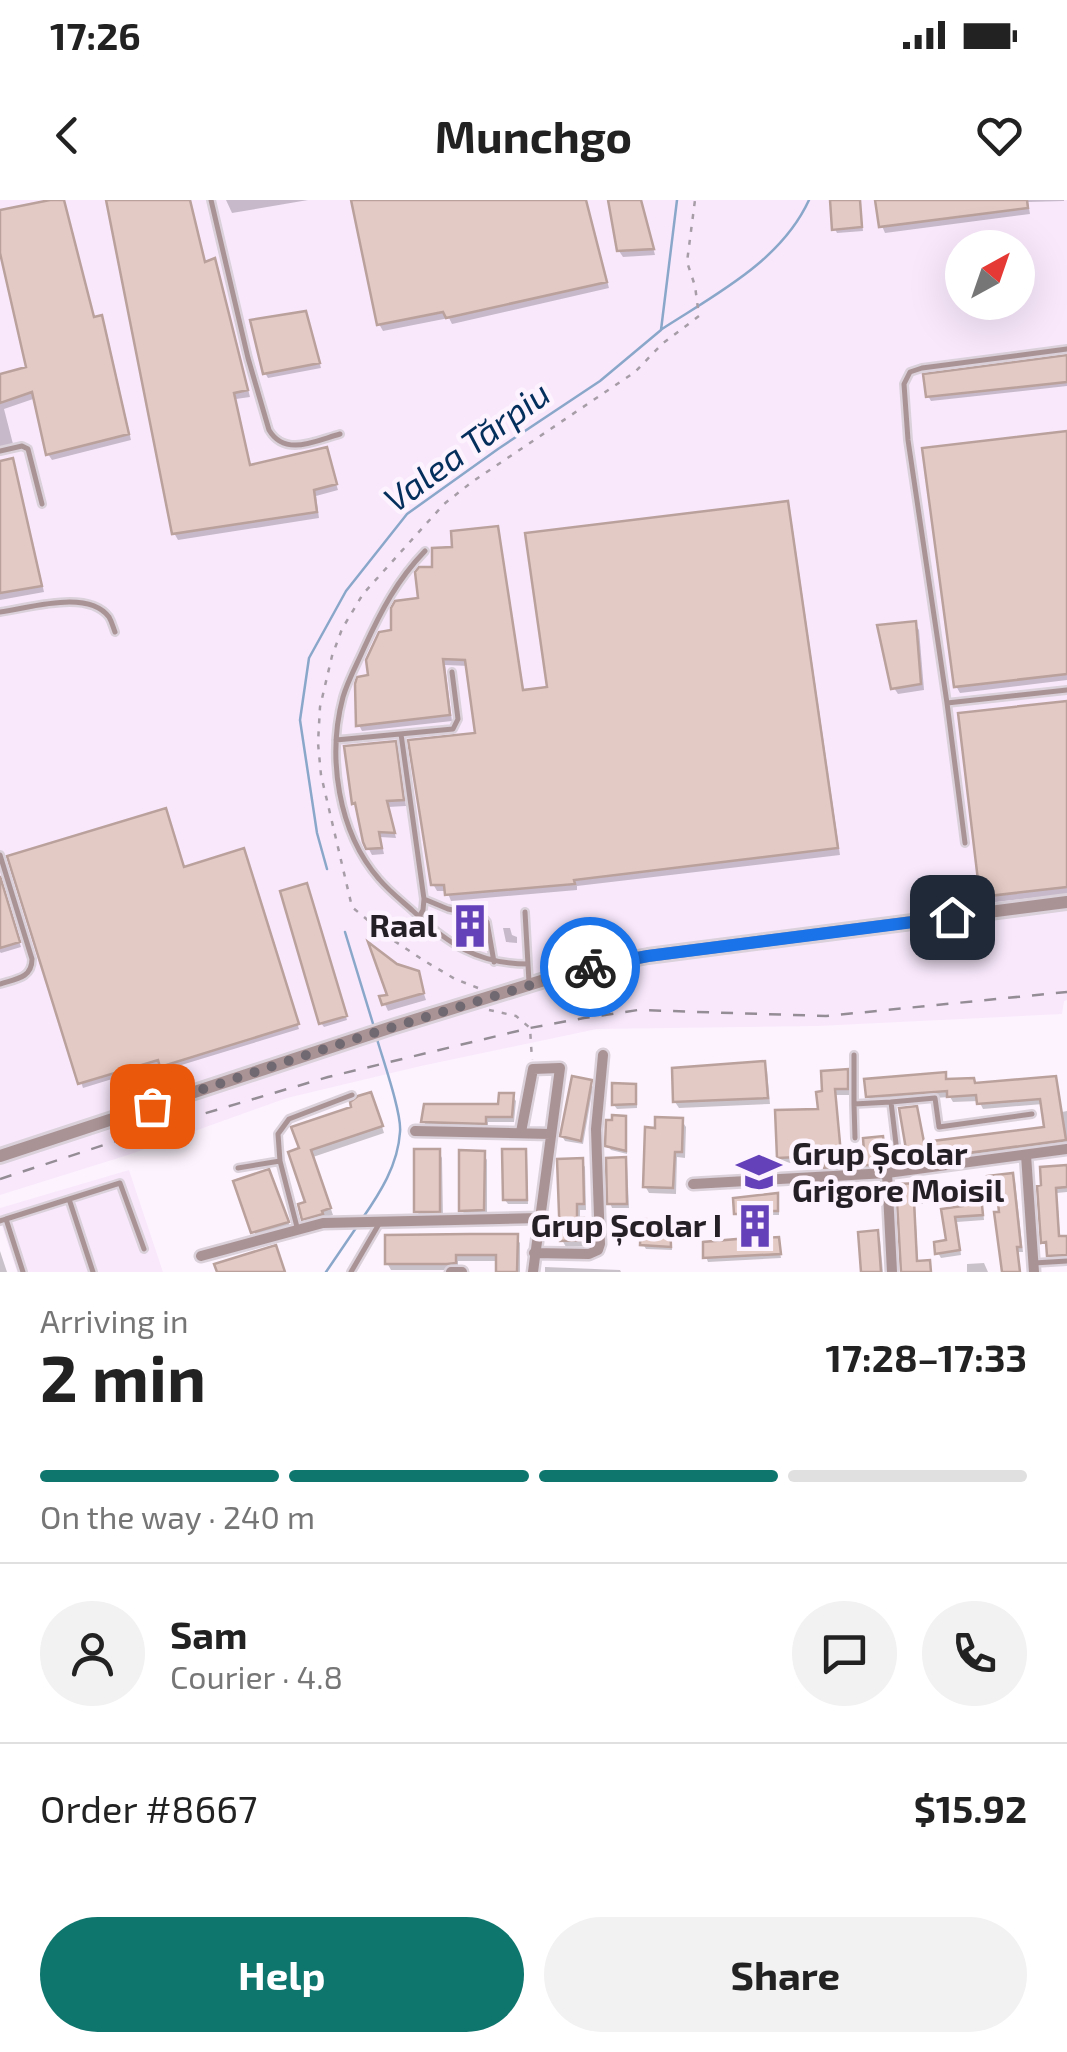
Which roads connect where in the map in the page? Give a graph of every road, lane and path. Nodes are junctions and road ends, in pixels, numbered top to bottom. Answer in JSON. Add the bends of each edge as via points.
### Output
{"nodes":[{"id":1,"x":211,"y":200,"type":"edge"},
{"id":2,"x":695,"y":200,"type":"edge"},
{"id":3,"x":1067,"y":349,"type":"edge"},
{"id":4,"x":340,"y":434,"type":"dead end"},
{"id":5,"x":0,"y":451,"type":"edge"},
{"id":6,"x":42,"y":504,"type":"dead end"},
{"id":7,"x":426,"y":551,"type":"dead end"},
{"id":8,"x":0,"y":612,"type":"edge"},
{"id":9,"x":116,"y":632,"type":"dead end"},
{"id":10,"x":452,"y":672,"type":"dead end"},
{"id":11,"x":1067,"y":690,"type":"edge"},
{"id":12,"x":947,"y":703,"type":"junction"},
{"id":13,"x":401,"y":734,"type":"junction"},
{"id":14,"x":336,"y":740,"type":"junction"},
{"id":15,"x":965,"y":843,"type":"dead end"},
{"id":16,"x":0,"y":855,"type":"edge"},
{"id":17,"x":424,"y":899,"type":"junction"},
{"id":18,"x":1067,"y":902,"type":"edge"},
{"id":19,"x":525,"y":912,"type":"dead end"},
{"id":20,"x":419,"y":917,"type":"junction"},
{"id":21,"x":494,"y":962,"type":"junction"},
{"id":22,"x":528,"y":964,"type":"junction"},
{"id":23,"x":0,"y":984,"type":"edge"},
{"id":24,"x":529,"y":986,"type":"junction"},
{"id":25,"x":497,"y":996,"type":"junction"},
{"id":26,"x":468,"y":1004,"type":"junction"},
{"id":27,"x":603,"y":1055,"type":"dead end"},
{"id":28,"x":854,"y":1055,"type":"dead end"},
{"id":29,"x":533,"y":1069,"type":"junction"},
{"id":30,"x":352,"y":1095,"type":"dead end"},
{"id":31,"x":890,"y":1102,"type":"junction"},
{"id":32,"x":854,"y":1104,"type":"junction"},
{"id":33,"x":1032,"y":1114,"type":"dead end"},
{"id":34,"x":415,"y":1131,"type":"dead end"},
{"id":35,"x":521,"y":1132,"type":"junction"},
{"id":36,"x":551,"y":1134,"type":"junction"},
{"id":37,"x":855,"y":1138,"type":"dead end"},
{"id":38,"x":1067,"y":1149,"type":"edge"},
{"id":39,"x":1026,"y":1155,"type":"junction"},
{"id":40,"x":0,"y":1156,"type":"edge"},
{"id":41,"x":280,"y":1161,"type":"junction"},
{"id":42,"x":238,"y":1168,"type":"dead end"},
{"id":43,"x":893,"y":1172,"type":"junction"},
{"id":44,"x":694,"y":1184,"type":"dead end"},
{"id":45,"x":70,"y":1199,"type":"junction"},
{"id":46,"x":539,"y":1218,"type":"junction"},
{"id":47,"x":3,"y":1220,"type":"edge"},
{"id":48,"x":375,"y":1222,"type":"junction"},
{"id":49,"x":298,"y":1229,"type":"junction"},
{"id":50,"x":144,"y":1249,"type":"dead end"},
{"id":51,"x":534,"y":1253,"type":"junction"},
{"id":52,"x":201,"y":1256,"type":"dead end"},
{"id":53,"x":1067,"y":1261,"type":"edge"},
{"id":54,"x":1034,"y":1268,"type":"edge"},
{"id":55,"x":23,"y":1272,"type":"edge"},
{"id":56,"x":93,"y":1272,"type":"edge"},
{"id":57,"x":352,"y":1272,"type":"edge"},
{"id":58,"x":450,"y":1272,"type":"edge"},
{"id":59,"x":462,"y":1272,"type":"edge"},
{"id":60,"x":532,"y":1272,"type":"edge"},
{"id":61,"x":892,"y":1272,"type":"edge"}],
"edges":[{"from":1,"to":4,"type":"lane","via":[[269,430],[294,448]]},
{"from":2,"to":25,"type":"path","via":[[687,262],[699,316],[635,372],[444,504],[363,594],[332,656],[320,707],[320,775],[352,907],[423,960]]},
{"from":3,"to":12,"type":"lane","via":[[922,368],[904,384]]},
{"from":5,"to":6,"type":"lane","via":[[28,449]]},
{"from":7,"to":14,"type":"lane","via":[[406,570],[376,620],[344,693]]},
{"from":8,"to":9,"type":"lane","via":[[75,601],[108,616]]},
{"from":10,"to":13,"type":"lane","via":[[458,719],[453,729]]},
{"from":11,"to":12,"type":"lane"},
{"from":12,"to":15,"type":"lane"},
{"from":13,"to":14,"type":"lane"},
{"from":13,"to":17,"type":"lane"},
{"from":14,"to":20,"type":"lane","via":[[352,837],[380,880]]},
{"from":16,"to":23,"type":"lane","via":[[32,967]]},
{"from":17,"to":20,"type":"lane"},
{"from":17,"to":21,"type":"lane","via":[[482,916]]},
{"from":18,"to":24,"type":"street","via":[[648,956]]},
{"from":19,"to":22,"type":"lane"},
{"from":20,"to":21,"type":"lane","via":[[449,942]]},
{"from":21,"to":22,"type":"lane"},
{"from":22,"to":24,"type":"lane"},
{"from":24,"to":25,"type":"street"},
{"from":25,"to":26,"type":"street"},
{"from":26,"to":29,"type":"path","via":[[516,1016],[530,1028]]},
{"from":26,"to":40,"type":"street"},
{"from":27,"to":51,"type":"street","via":[[596,1129],[598,1250]]},
{"from":28,"to":32,"type":"lane"},
{"from":29,"to":35,"type":"street"},
{"from":29,"to":36,"type":"street","via":[[560,1068]]},
{"from":30,"to":41,"type":"lane","via":[[284,1124]]},
{"from":31,"to":32,"type":"lane"},
{"from":31,"to":33,"type":"lane","via":[[935,1098],[938,1127]]},
{"from":31,"to":43,"type":"lane"},
{"from":32,"to":37,"type":"lane"},
{"from":34,"to":35,"type":"street"},
{"from":35,"to":36,"type":"street"},
{"from":36,"to":46,"type":"street"},
{"from":38,"to":39,"type":"street"},
{"from":39,"to":43,"type":"street"},
{"from":39,"to":54,"type":"street"},
{"from":41,"to":42,"type":"lane"},
{"from":41,"to":49,"type":"lane"},
{"from":43,"to":44,"type":"street"},
{"from":43,"to":61,"type":"street"},
{"from":45,"to":47,"type":"lane"},
{"from":45,"to":50,"type":"lane","via":[[120,1183]]},
{"from":45,"to":56,"type":"lane"},
{"from":46,"to":48,"type":"street"},
{"from":46,"to":51,"type":"street"},
{"from":47,"to":55,"type":"lane"},
{"from":48,"to":49,"type":"street"},
{"from":48,"to":57,"type":"lane"},
{"from":49,"to":52,"type":"street"},
{"from":51,"to":60,"type":"street"},
{"from":53,"to":54,"type":"lane"},
{"from":58,"to":59,"type":"street"}]}
